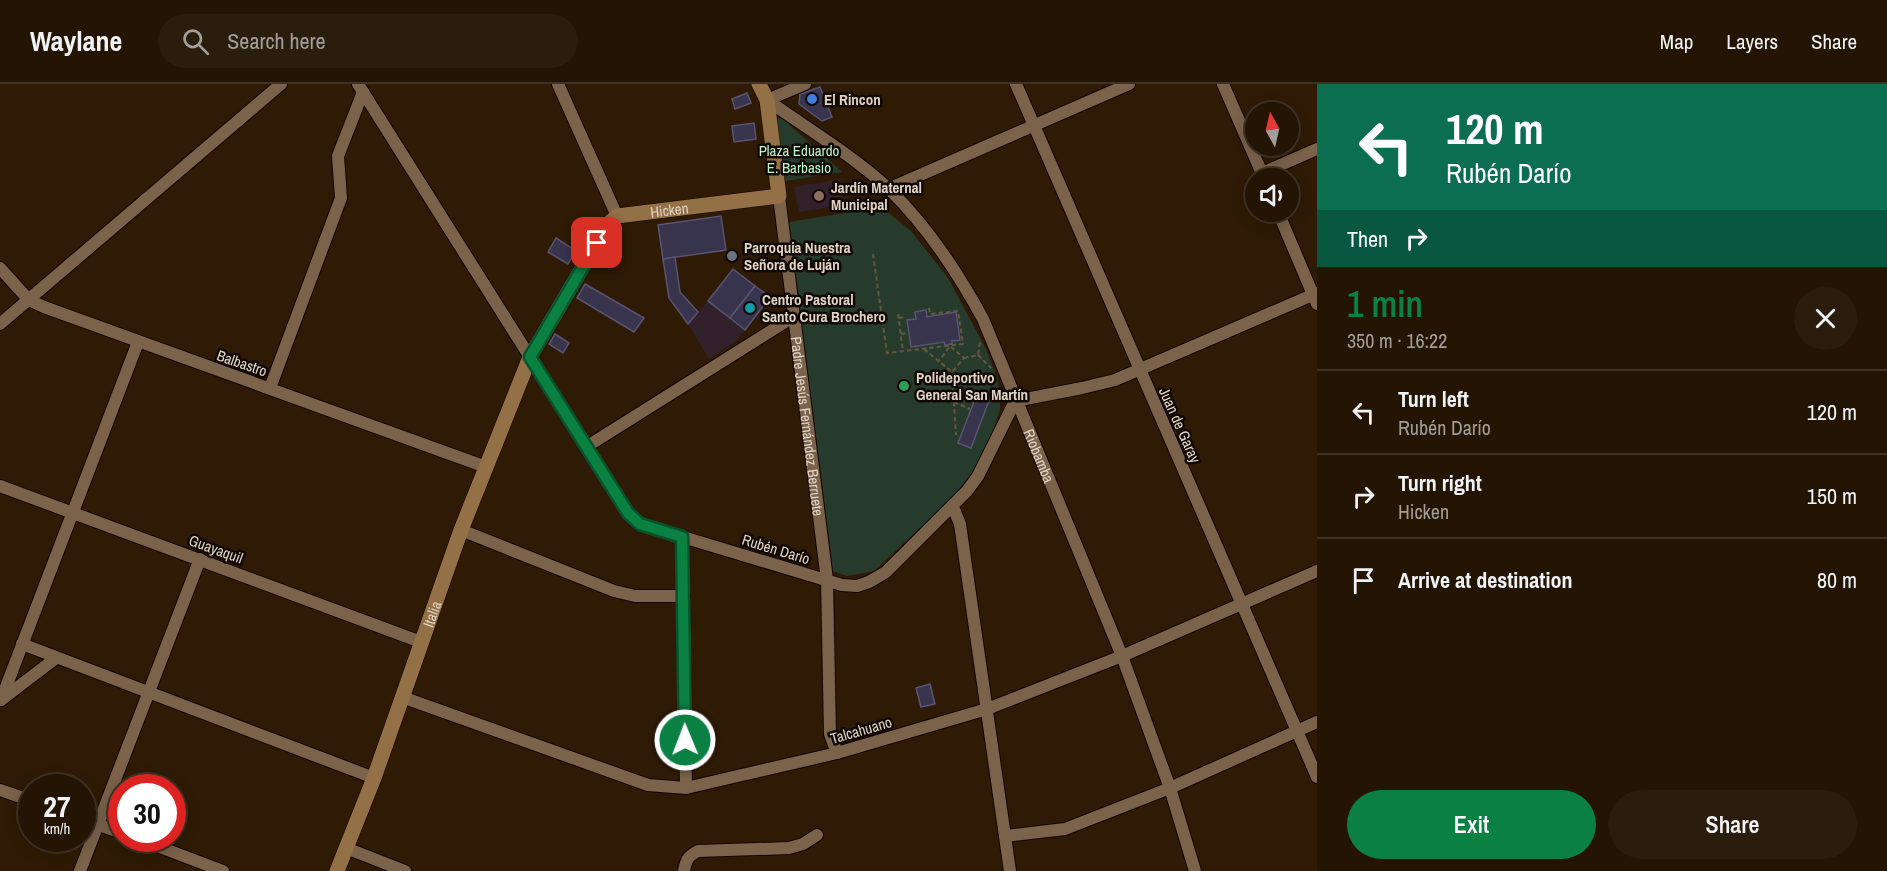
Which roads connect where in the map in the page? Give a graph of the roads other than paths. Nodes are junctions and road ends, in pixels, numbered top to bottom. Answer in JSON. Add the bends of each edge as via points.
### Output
{"nodes":[{"id":1,"x":281,"y":84,"type":"edge"},
{"id":2,"x":558,"y":84,"type":"edge"},
{"id":3,"x":759,"y":84,"type":"edge"},
{"id":4,"x":805,"y":84,"type":"edge"},
{"id":5,"x":1016,"y":84,"type":"edge"},
{"id":6,"x":1129,"y":84,"type":"edge"},
{"id":7,"x":1223,"y":84,"type":"edge"},
{"id":8,"x":360,"y":86,"type":"edge"},
{"id":9,"x":767,"y":100,"type":"junction"},
{"id":10,"x":1034,"y":126,"type":"junction"},
{"id":11,"x":1317,"y":149,"type":"edge"},
{"id":12,"x":1260,"y":168,"type":"edge"},
{"id":13,"x":1279,"y":168,"type":"edge"},
{"id":14,"x":888,"y":189,"type":"junction"},
{"id":15,"x":778,"y":196,"type":"junction"},
{"id":16,"x":617,"y":216,"type":"junction"},
{"id":17,"x":1282,"y":222,"type":"edge"},
{"id":18,"x":0,"y":268,"type":"edge"},
{"id":19,"x":1316,"y":297,"type":"edge"},
{"id":20,"x":29,"y":300,"type":"junction"},
{"id":21,"x":793,"y":316,"type":"junction"},
{"id":22,"x":0,"y":324,"type":"edge"},
{"id":23,"x":138,"y":342,"type":"junction"},
{"id":24,"x":530,"y":357,"type":"junction"},
{"id":25,"x":1140,"y":370,"type":"junction"},
{"id":26,"x":270,"y":388,"type":"junction"},
{"id":27,"x":1015,"y":401,"type":"junction"},
{"id":28,"x":586,"y":447,"type":"junction"},
{"id":29,"x":486,"y":467,"type":"junction"},
{"id":30,"x":0,"y":486,"type":"edge"},
{"id":31,"x":953,"y":507,"type":"junction"},
{"id":32,"x":72,"y":512,"type":"junction"},
{"id":33,"x":461,"y":530,"type":"junction"},
{"id":34,"x":682,"y":537,"type":"junction"},
{"id":35,"x":200,"y":559,"type":"junction"},
{"id":36,"x":1317,"y":571,"type":"edge"},
{"id":37,"x":827,"y":580,"type":"junction"},
{"id":38,"x":684,"y":596,"type":"junction"},
{"id":39,"x":1242,"y":604,"type":"junction"},
{"id":40,"x":421,"y":642,"type":"junction"},
{"id":41,"x":22,"y":644,"type":"junction"},
{"id":42,"x":1122,"y":656,"type":"junction"},
{"id":43,"x":56,"y":658,"type":"junction"},
{"id":44,"x":149,"y":692,"type":"junction"},
{"id":45,"x":402,"y":697,"type":"junction"},
{"id":46,"x":1,"y":701,"type":"edge"},
{"id":47,"x":987,"y":709,"type":"junction"},
{"id":48,"x":1317,"y":722,"type":"edge"},
{"id":49,"x":1296,"y":730,"type":"junction"},
{"id":50,"x":837,"y":753,"type":"junction"},
{"id":51,"x":374,"y":777,"type":"junction"},
{"id":52,"x":1317,"y":777,"type":"edge"},
{"id":53,"x":686,"y":788,"type":"junction"},
{"id":54,"x":1170,"y":788,"type":"junction"},
{"id":55,"x":0,"y":790,"type":"edge"},
{"id":56,"x":18,"y":796,"type":"edge"},
{"id":57,"x":96,"y":824,"type":"edge"},
{"id":58,"x":99,"y":825,"type":"junction"},
{"id":59,"x":108,"y":828,"type":"edge"},
{"id":60,"x":817,"y":835,"type":"dead end"},
{"id":61,"x":1006,"y":836,"type":"junction"},
{"id":62,"x":346,"y":848,"type":"junction"},
{"id":63,"x":173,"y":852,"type":"edge"},
{"id":64,"x":80,"y":871,"type":"edge"},
{"id":65,"x":223,"y":871,"type":"edge"},
{"id":66,"x":337,"y":871,"type":"edge"},
{"id":67,"x":405,"y":871,"type":"edge"},
{"id":68,"x":684,"y":871,"type":"edge"},
{"id":69,"x":1011,"y":871,"type":"edge"},
{"id":70,"x":1195,"y":871,"type":"edge"}],
"edges":[{"from":1,"to":20,"type":"street"},
{"from":2,"to":16,"type":"street"},
{"from":3,"to":9,"type":"street","name":"Riobamba"},
{"from":4,"to":9,"type":"street"},
{"from":5,"to":10,"type":"street","name":"Juan de Garay"},
{"from":6,"to":10,"type":"street"},
{"from":7,"to":12,"type":"street"},
{"from":8,"to":24,"type":"street","name":"Rubén Darío"},
{"from":8,"to":26,"type":"street","via":[[338,156],[341,198]]},
{"from":9,"to":14,"type":"street","name":"Riobamba","via":[[847,155]]},
{"from":9,"to":15,"type":"street","name":"Padre Jesús Fernández Berruete"},
{"from":10,"to":14,"type":"street"},
{"from":10,"to":25,"type":"street","name":"Juan de Garay"},
{"from":11,"to":13,"type":"street"},
{"from":14,"to":27,"type":"street","name":"Riobamba","via":[[918,220],[964,283]]},
{"from":15,"to":16,"type":"street","name":"Hicken"},
{"from":15,"to":21,"type":"street","name":"Padre Jesús Fernández Berruete"},
{"from":16,"to":24,"type":"street","via":[[608,224]]},
{"from":17,"to":19,"type":"street"},
{"from":18,"to":20,"type":"street","name":"Balbastro"},
{"from":19,"to":25,"type":"street"},
{"from":20,"to":22,"type":"street"},
{"from":20,"to":23,"type":"street","name":"Balbastro"},
{"from":21,"to":28,"type":"street"},
{"from":21,"to":37,"type":"street","name":"Padre Jesús Fernández Berruete"},
{"from":23,"to":26,"type":"street","name":"Balbastro"},
{"from":23,"to":32,"type":"street"},
{"from":24,"to":28,"type":"street","name":"Rubén Darío"},
{"from":24,"to":29,"type":"street","name":"Italia"},
{"from":25,"to":27,"type":"street","via":[[1115,380]]},
{"from":25,"to":39,"type":"street","name":"Juan de Garay"},
{"from":26,"to":29,"type":"street","name":"Balbastro"},
{"from":27,"to":31,"type":"street","name":"Rubén Darío","via":[[978,476]]},
{"from":27,"to":42,"type":"street","name":"Riobamba"},
{"from":28,"to":34,"type":"street","name":"Rubén Darío","via":[[634,520]]},
{"from":29,"to":33,"type":"street","name":"Italia"},
{"from":30,"to":32,"type":"street","name":"Guayaquil"},
{"from":31,"to":37,"type":"street","name":"Rubén Darío","via":[[886,572],[869,582],[857,586]]},
{"from":31,"to":47,"type":"street","via":[[960,524]]},
{"from":32,"to":35,"type":"street","name":"Guayaquil"},
{"from":32,"to":41,"type":"street"},
{"from":33,"to":38,"type":"street","via":[[614,591],[635,596]]},
{"from":33,"to":40,"type":"street","name":"Italia"},
{"from":34,"to":37,"type":"street","name":"Rubén Darío"},
{"from":34,"to":38,"type":"street"},
{"from":35,"to":40,"type":"street","name":"Guayaquil"},
{"from":35,"to":44,"type":"street"},
{"from":36,"to":39,"type":"street","name":"Talcahuano"},
{"from":37,"to":50,"type":"street","name":"Padre Jesús Fernández Berruete","via":[[830,734]]},
{"from":38,"to":53,"type":"street"},
{"from":39,"to":42,"type":"street","name":"Talcahuano"},
{"from":39,"to":49,"type":"street","name":"Juan de Garay"},
{"from":40,"to":45,"type":"street","name":"Italia"},
{"from":41,"to":43,"type":"street"},
{"from":41,"to":46,"type":"street"},
{"from":42,"to":47,"type":"street","name":"Talcahuano"},
{"from":42,"to":54,"type":"street","name":"Riobamba"},
{"from":43,"to":44,"type":"street"},
{"from":43,"to":46,"type":"street"},
{"from":44,"to":51,"type":"street"},
{"from":44,"to":58,"type":"street"},
{"from":45,"to":51,"type":"street","name":"Italia"},
{"from":45,"to":53,"type":"street","name":"Talcahuano","via":[[648,785]]},
{"from":47,"to":50,"type":"street","name":"Talcahuano"},
{"from":47,"to":61,"type":"street"},
{"from":48,"to":49,"type":"street"},
{"from":49,"to":52,"type":"street","name":"Juan de Garay"},
{"from":49,"to":54,"type":"street"},
{"from":50,"to":53,"type":"street","name":"Talcahuano"},
{"from":51,"to":62,"type":"street","name":"Italia"},
{"from":54,"to":61,"type":"street","via":[[1065,829]]},
{"from":54,"to":70,"type":"street","name":"Riobamba"},
{"from":55,"to":56,"type":"street"},
{"from":57,"to":58,"type":"street"},
{"from":58,"to":59,"type":"street"},
{"from":58,"to":64,"type":"street"},
{"from":60,"to":68,"type":"street","via":[[789,848],[698,851],[689,856]]},
{"from":61,"to":69,"type":"street"},
{"from":62,"to":66,"type":"street","name":"Italia"},
{"from":62,"to":67,"type":"street"},
{"from":63,"to":65,"type":"street"}]}
